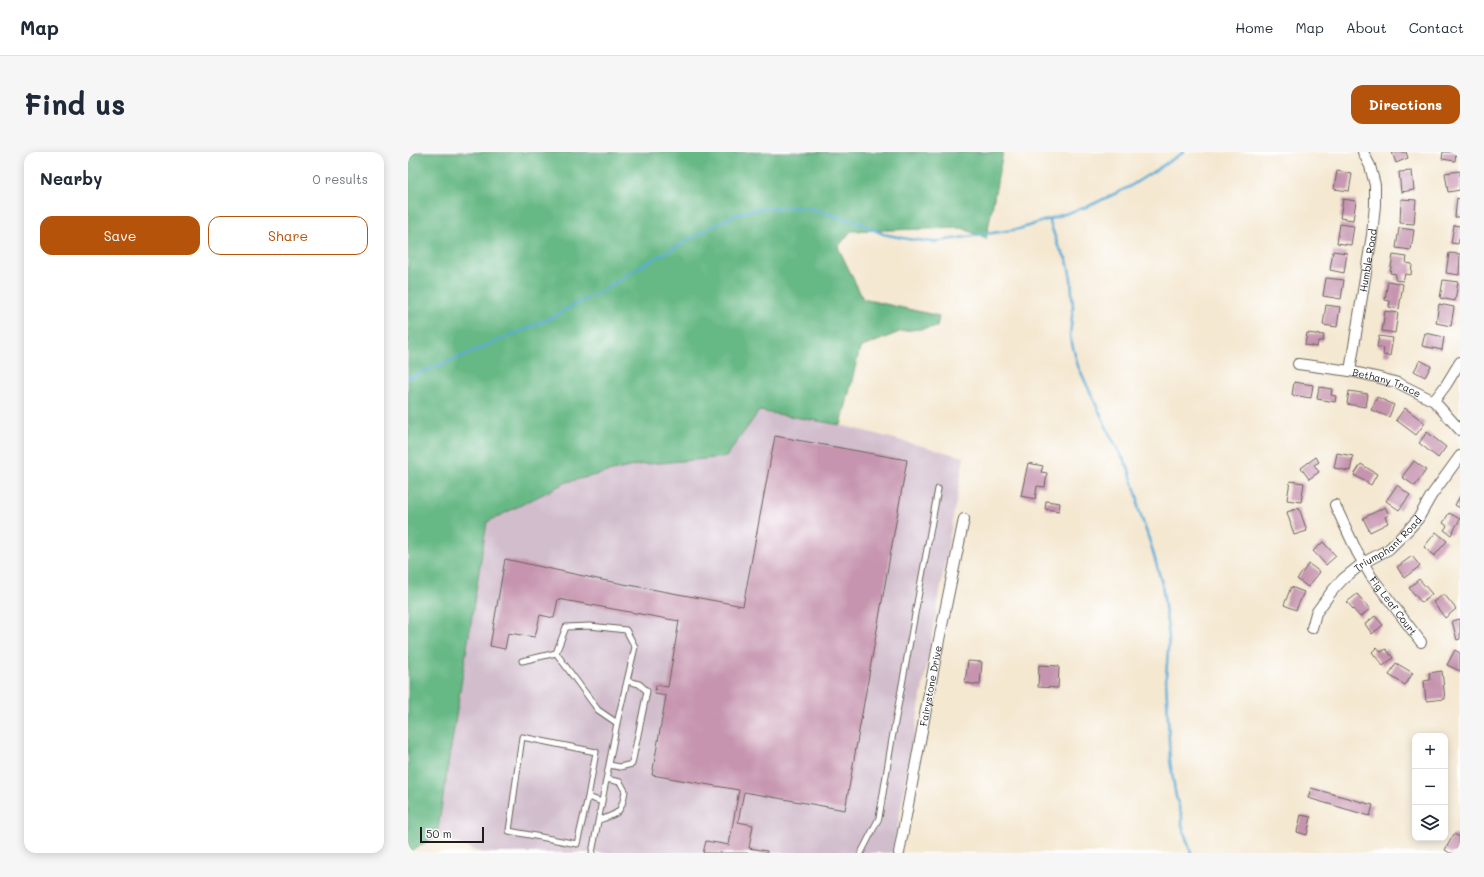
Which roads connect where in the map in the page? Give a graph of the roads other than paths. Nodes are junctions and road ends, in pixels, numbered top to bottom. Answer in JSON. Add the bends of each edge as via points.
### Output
{"nodes":[{"id":1,"x":1363,"y":152,"type":"edge"},
{"id":2,"x":1460,"y":362,"type":"edge"},
{"id":3,"x":1298,"y":364,"type":"dead end"},
{"id":4,"x":1350,"y":371,"type":"junction"},
{"id":5,"x":1434,"y":401,"type":"junction"},
{"id":6,"x":1460,"y":430,"type":"edge"},
{"id":7,"x":1460,"y":456,"type":"edge"},
{"id":8,"x":938,"y":489,"type":"dead end"},
{"id":9,"x":1335,"y":505,"type":"dead end"},
{"id":10,"x":964,"y":519,"type":"dead end"},
{"id":11,"x":1363,"y":563,"type":"junction"},
{"id":12,"x":1312,"y":628,"type":"dead end"},
{"id":13,"x":1421,"y":642,"type":"dead end"},
{"id":14,"x":556,"y":653,"type":"junction"},
{"id":15,"x":522,"y":662,"type":"dead end"},
{"id":16,"x":627,"y":681,"type":"junction"},
{"id":17,"x":617,"y":723,"type":"junction"},
{"id":18,"x":609,"y":765,"type":"junction"},
{"id":19,"x":606,"y":779,"type":"junction"},
{"id":20,"x":588,"y":797,"type":"junction"},
{"id":21,"x":602,"y":802,"type":"junction"},
{"id":22,"x":598,"y":820,"type":"junction"},
{"id":23,"x":592,"y":853,"type":"edge"},
{"id":24,"x":861,"y":853,"type":"edge"},
{"id":25,"x":899,"y":853,"type":"edge"}],
"edges":[{"from":1,"to":4,"type":"street","name":"Humble Road","via":[[1375,185],[1375,205]]},
{"from":2,"to":5,"type":"street"},
{"from":3,"to":4,"type":"street","name":"Bethany Trace"},
{"from":4,"to":5,"type":"street","name":"Bethany Trace","via":[[1398,383]]},
{"from":5,"to":6,"type":"street","name":"Bethany Trace"},
{"from":7,"to":11,"type":"street","name":"Triumphant Road","via":[[1409,529],[1389,549]]},
{"from":8,"to":24,"type":"lane","via":[[879,818]]},
{"from":9,"to":11,"type":"street","name":"Fig Leaf Court"},
{"from":10,"to":25,"type":"street","name":"Fairystone Drive"},
{"from":11,"to":12,"type":"street","name":"Triumphant Road","via":[[1343,578],[1332,591],[1316,613]]},
{"from":11,"to":13,"type":"street","name":"Fig Leaf Court"},
{"from":14,"to":15,"type":"lane"},
{"from":14,"to":16,"type":"lane","via":[[566,627],[590,626],[626,630],[635,647]]},
{"from":14,"to":17,"type":"lane","via":[[598,710]]},
{"from":16,"to":17,"type":"lane"},
{"from":16,"to":18,"type":"lane","via":[[639,684],[648,691],[632,764],[620,767]]},
{"from":17,"to":18,"type":"lane"},
{"from":18,"to":19,"type":"lane"},
{"from":19,"to":21,"type":"lane"},
{"from":19,"to":22,"type":"lane","via":[[620,782],[625,791],[623,804],[616,814]]},
{"from":20,"to":20,"type":"lane","via":[[596,752],[522,737],[509,831],[577,844]]},
{"from":20,"to":21,"type":"lane"},
{"from":21,"to":22,"type":"lane"},
{"from":22,"to":23,"type":"lane"}]}
